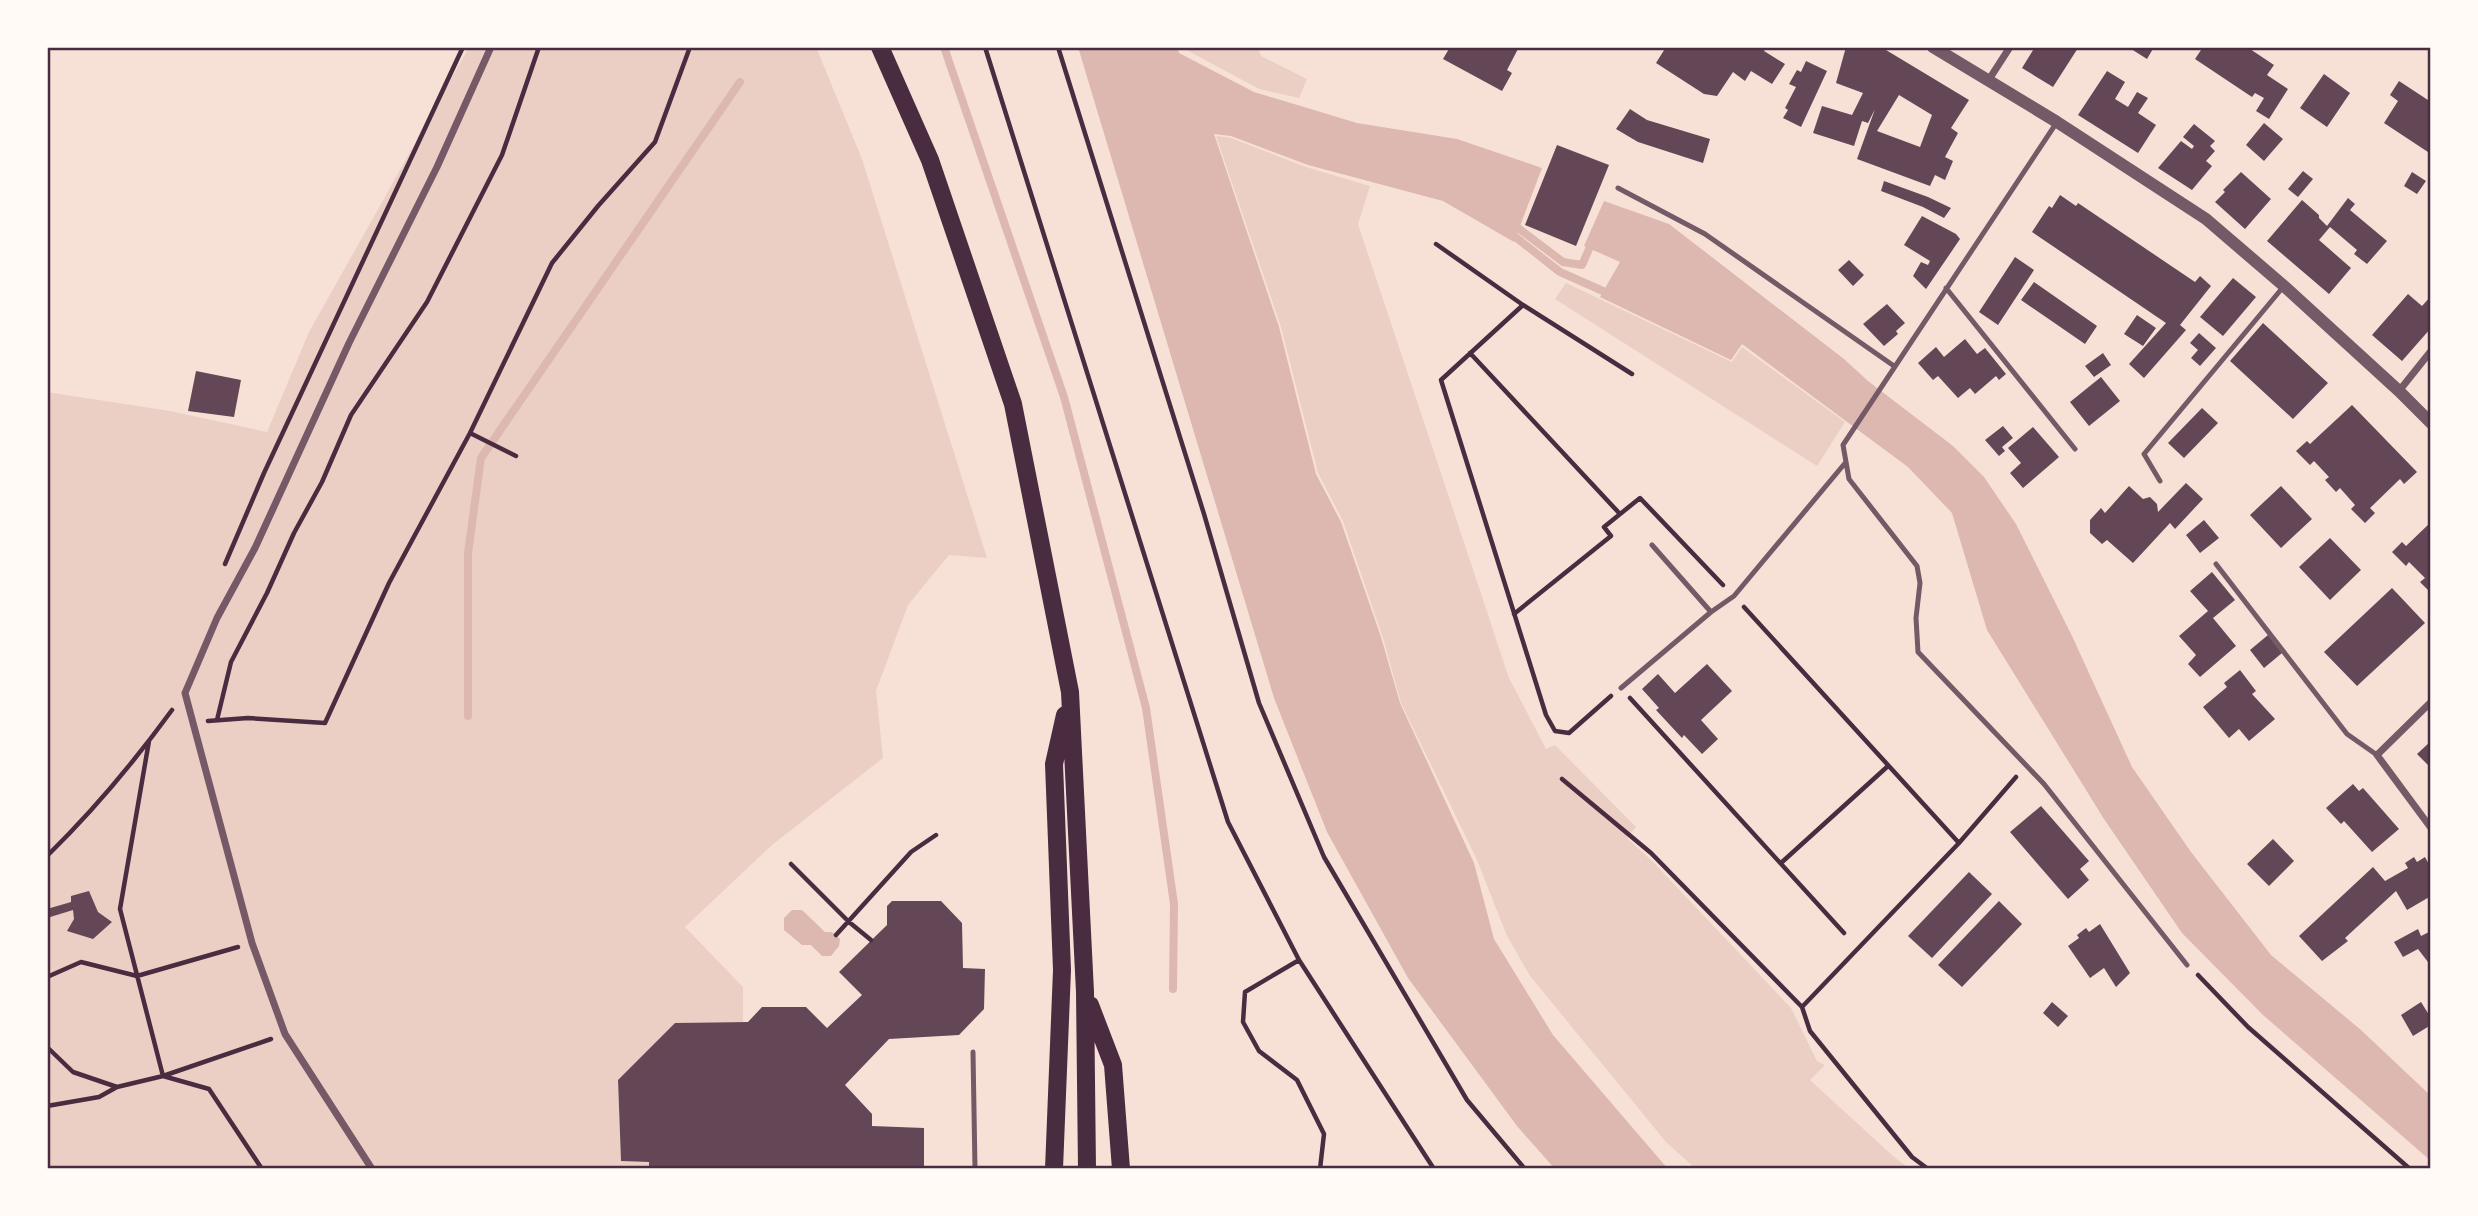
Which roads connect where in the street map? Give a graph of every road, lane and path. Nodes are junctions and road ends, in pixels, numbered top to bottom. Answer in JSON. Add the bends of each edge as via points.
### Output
{"nodes":[{"id":1,"x":463,"y":47,"type":"edge"},
{"id":2,"x":491,"y":47,"type":"edge"},
{"id":3,"x":539,"y":47,"type":"edge"},
{"id":4,"x":690,"y":47,"type":"edge"},
{"id":5,"x":880,"y":47,"type":"edge"},
{"id":6,"x":985,"y":47,"type":"edge"},
{"id":7,"x":1058,"y":47,"type":"edge"},
{"id":8,"x":1933,"y":47,"type":"edge"},
{"id":9,"x":2010,"y":47,"type":"edge"},
{"id":10,"x":1988,"y":82,"type":"junction"},
{"id":11,"x":2057,"y":122,"type":"junction"},
{"id":12,"x":1618,"y":188,"type":"dead end"},
{"id":13,"x":1436,"y":244,"type":"dead end"},
{"id":14,"x":2284,"y":286,"type":"junction"},
{"id":15,"x":1947,"y":288,"type":"junction"},
{"id":16,"x":1523,"y":305,"type":"junction"},
{"id":17,"x":2431,"y":351,"type":"edge"},
{"id":18,"x":1471,"y":353,"type":"junction"},
{"id":19,"x":1894,"y":366,"type":"junction"},
{"id":20,"x":1632,"y":374,"type":"dead end"},
{"id":21,"x":2399,"y":391,"type":"junction"},
{"id":22,"x":2431,"y":423,"type":"edge"},
{"id":23,"x":470,"y":433,"type":"junction"},
{"id":24,"x":2075,"y":449,"type":"dead end"},
{"id":25,"x":516,"y":456,"type":"dead end"},
{"id":26,"x":1846,"y":462,"type":"junction"},
{"id":27,"x":2161,"y":481,"type":"dead end"},
{"id":28,"x":1620,"y":514,"type":"junction"},
{"id":29,"x":1652,"y":545,"type":"dead end"},
{"id":30,"x":2216,"y":564,"type":"dead end"},
{"id":31,"x":222,"y":569,"type":"dead end"},
{"id":32,"x":1734,"y":596,"type":"junction"},
{"id":33,"x":1711,"y":612,"type":"junction"},
{"id":34,"x":1514,"y":614,"type":"junction"},
{"id":35,"x":1621,"y":688,"type":"junction"},
{"id":36,"x":1070,"y":692,"type":"junction"},
{"id":37,"x":185,"y":693,"type":"junction"},
{"id":38,"x":2431,"y":702,"type":"edge"},
{"id":39,"x":217,"y":720,"type":"junction"},
{"id":40,"x":193,"y":722,"type":"junction"},
{"id":41,"x":149,"y":741,"type":"junction"},
{"id":42,"x":2377,"y":755,"type":"junction"},
{"id":43,"x":2025,"y":765,"type":"junction"},
{"id":44,"x":1888,"y":766,"type":"junction"},
{"id":45,"x":1562,"y":779,"type":"dead end"},
{"id":46,"x":2431,"y":828,"type":"edge"},
{"id":47,"x":936,"y":835,"type":"dead end"},
{"id":48,"x":1959,"y":843,"type":"junction"},
{"id":49,"x":47,"y":856,"type":"edge"},
{"id":50,"x":1781,"y":863,"type":"junction"},
{"id":51,"x":791,"y":864,"type":"dead end"},
{"id":52,"x":849,"y":922,"type":"junction"},
{"id":53,"x":1844,"y":933,"type":"dead end"},
{"id":54,"x":836,"y":935,"type":"dead end"},
{"id":55,"x":871,"y":940,"type":"dead end"},
{"id":56,"x":252,"y":943,"type":"junction"},
{"id":57,"x":1299,"y":960,"type":"junction"},
{"id":58,"x":2187,"y":965,"type":"joint"},
{"id":59,"x":47,"y":976,"type":"edge"},
{"id":60,"x":137,"y":976,"type":"junction"},
{"id":61,"x":1085,"y":992,"type":"junction"},
{"id":62,"x":1802,"y":1007,"type":"junction"},
{"id":63,"x":285,"y":1034,"type":"junction"},
{"id":64,"x":47,"y":1047,"type":"edge"},
{"id":65,"x":973,"y":1052,"type":"dead end"},
{"id":66,"x":163,"y":1076,"type":"junction"},
{"id":67,"x":117,"y":1087,"type":"junction"},
{"id":68,"x":47,"y":1106,"type":"edge"},
{"id":69,"x":262,"y":1169,"type":"edge"},
{"id":70,"x":372,"y":1169,"type":"edge"},
{"id":71,"x":975,"y":1169,"type":"edge"},
{"id":72,"x":1054,"y":1169,"type":"edge"},
{"id":73,"x":1087,"y":1169,"type":"edge"},
{"id":74,"x":1121,"y":1169,"type":"edge"},
{"id":75,"x":1320,"y":1169,"type":"edge"},
{"id":76,"x":1434,"y":1169,"type":"edge"},
{"id":77,"x":1525,"y":1169,"type":"edge"},
{"id":78,"x":1928,"y":1169,"type":"edge"},
{"id":79,"x":2410,"y":1169,"type":"edge"}],
"edges":[{"from":1,"to":31,"type":"path"},
{"from":2,"to":37,"type":"street"},
{"from":3,"to":39,"type":"path","via":[[502,155],[427,302],[351,415],[231,662]]},
{"from":4,"to":23,"type":"path","via":[[655,142],[552,263]]},
{"from":5,"to":36,"type":"main road","via":[[930,160],[1013,404]]},
{"from":6,"to":57,"type":"path","via":[[1228,822]]},
{"from":7,"to":77,"type":"path","via":[[1259,703],[1324,856],[1467,1100]]},
{"from":8,"to":10,"type":"street"},
{"from":9,"to":10,"type":"street"},
{"from":10,"to":11,"type":"street"},
{"from":11,"to":14,"type":"street","via":[[2206,219]]},
{"from":11,"to":15,"type":"lane"},
{"from":12,"to":19,"type":"lane","via":[[1705,234]]},
{"from":13,"to":16,"type":"path"},
{"from":14,"to":21,"type":"street"},
{"from":14,"to":27,"type":"lane","via":[[2144,454]]},
{"from":15,"to":19,"type":"lane"},
{"from":15,"to":24,"type":"lane"},
{"from":16,"to":18,"type":"path"},
{"from":16,"to":20,"type":"path"},
{"from":17,"to":21,"type":"street"},
{"from":18,"to":28,"type":"path"},
{"from":18,"to":34,"type":"path","via":[[1441,380]]},
{"from":19,"to":26,"type":"lane","via":[[1843,445]]},
{"from":21,"to":22,"type":"street"},
{"from":23,"to":25,"type":"path"},
{"from":23,"to":39,"type":"path","via":[[389,583],[325,723]]},
{"from":26,"to":32,"type":"lane"},
{"from":26,"to":43,"type":"lane","via":[[1849,479],[1917,566],[1918,652]]},
{"from":28,"to":32,"type":"path","via":[[1640,498]]},
{"from":28,"to":34,"type":"path","via":[[1604,527],[1611,537]]},
{"from":29,"to":33,"type":"lane"},
{"from":30,"to":42,"type":"lane","via":[[2347,734]]},
{"from":32,"to":33,"type":"lane"},
{"from":32,"to":44,"type":"path"},
{"from":33,"to":35,"type":"lane"},
{"from":34,"to":35,"type":"path","via":[[1555,731],[1569,733]]},
{"from":35,"to":50,"type":"path"},
{"from":36,"to":61,"type":"main road"},
{"from":36,"to":72,"type":"main road","via":[[1054,764],[1062,970]]},
{"from":37,"to":40,"type":"street"},
{"from":37,"to":41,"type":"path"},
{"from":38,"to":42,"type":"street"},
{"from":39,"to":40,"type":"path"},
{"from":40,"to":56,"type":"street"},
{"from":41,"to":49,"type":"path"},
{"from":41,"to":60,"type":"path","via":[[120,909]]},
{"from":42,"to":46,"type":"street"},
{"from":43,"to":48,"type":"path"},
{"from":43,"to":58,"type":"lane"},
{"from":44,"to":48,"type":"path"},
{"from":44,"to":50,"type":"path"},
{"from":45,"to":62,"type":"path","via":[[1651,853]]},
{"from":47,"to":52,"type":"path","via":[[911,852]]},
{"from":48,"to":62,"type":"path"},
{"from":50,"to":53,"type":"path"},
{"from":51,"to":52,"type":"path"},
{"from":52,"to":54,"type":"path"},
{"from":52,"to":55,"type":"path"},
{"from":56,"to":60,"type":"path"},
{"from":56,"to":63,"type":"street"},
{"from":57,"to":75,"type":"path","via":[[1245,992],[1243,1022],[1259,1051],[1297,1080],[1324,1134]]},
{"from":57,"to":76,"type":"path"},
{"from":58,"to":79,"type":"path","via":[[2248,1027]]},
{"from":59,"to":60,"type":"path","via":[[81,962]]},
{"from":60,"to":66,"type":"path"},
{"from":61,"to":73,"type":"main road"},
{"from":61,"to":74,"type":"main road","via":[[1113,1065]]},
{"from":62,"to":78,"type":"path","via":[[1810,1031],[1912,1157]]},
{"from":63,"to":66,"type":"path"},
{"from":63,"to":70,"type":"street"},
{"from":64,"to":67,"type":"path","via":[[73,1072]]},
{"from":65,"to":71,"type":"lane"},
{"from":66,"to":67,"type":"path"},
{"from":66,"to":69,"type":"path","via":[[209,1089]]},
{"from":67,"to":68,"type":"path","via":[[99,1097]]}]}
